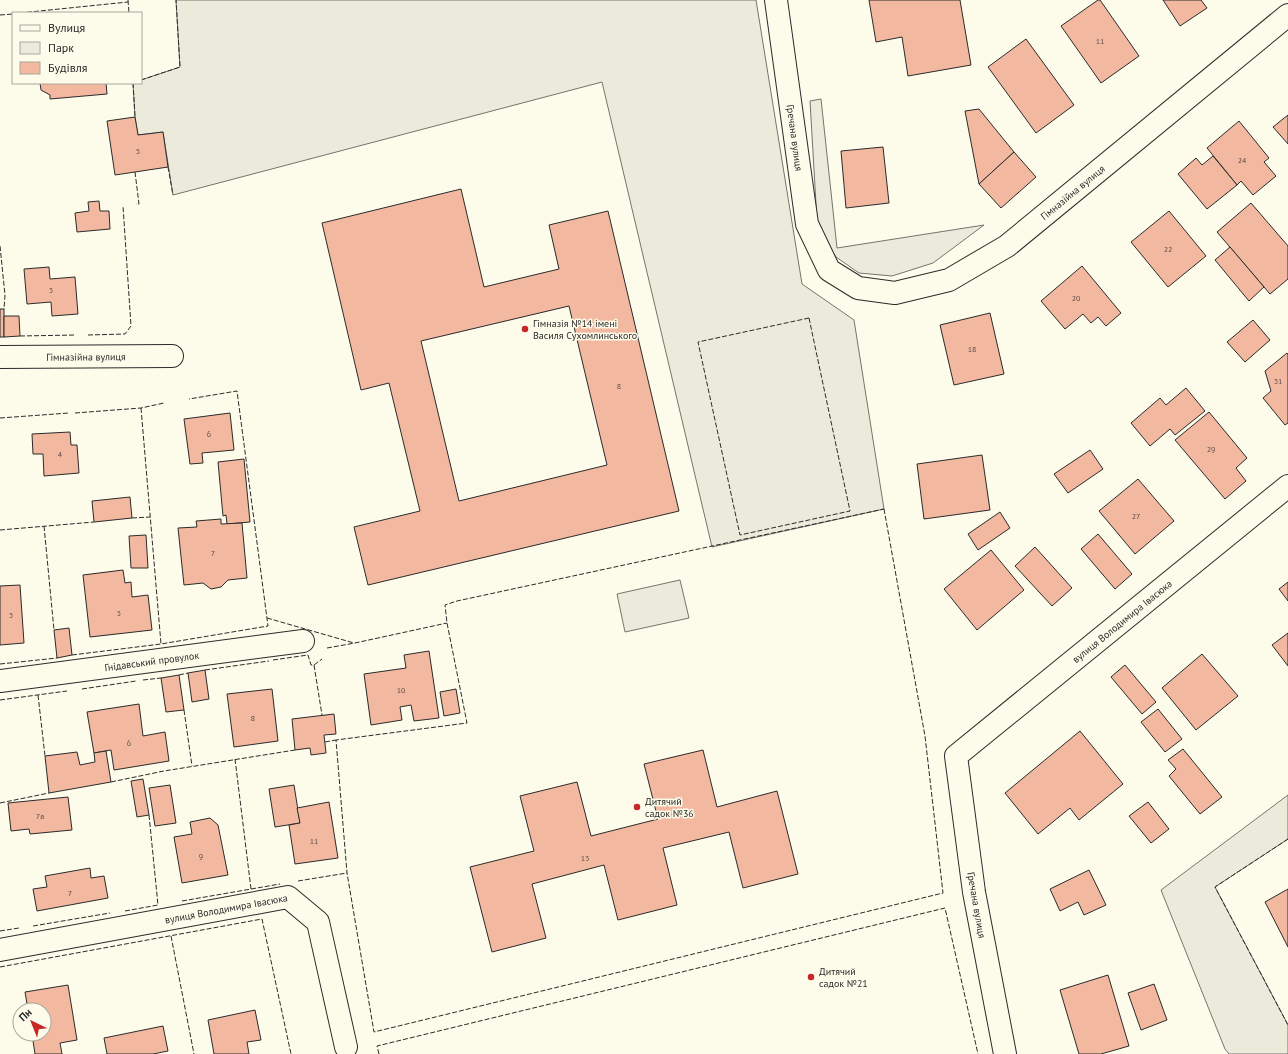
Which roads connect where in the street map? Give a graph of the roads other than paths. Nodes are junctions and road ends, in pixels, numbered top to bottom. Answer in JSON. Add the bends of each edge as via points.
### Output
{"nodes":[{"id":1,"x":776,"y":0,"type":"edge"},
{"id":2,"x":1288,"y":15,"type":"edge"},
{"id":3,"x":829,"y":270,"type":"joint"},
{"id":4,"x":172,"y":356,"type":"dead end"},
{"id":5,"x":0,"y":357,"type":"edge"},
{"id":6,"x":1288,"y":486,"type":"edge"},
{"id":7,"x":303,"y":641,"type":"dead end"},
{"id":8,"x":0,"y":681,"type":"edge"},
{"id":9,"x":956,"y":756,"type":"joint"},
{"id":10,"x":0,"y":950,"type":"edge"},
{"id":11,"x":346,"y":1047,"type":"dead end"},
{"id":12,"x":1006,"y":1054,"type":"edge"}],
"edges":[{"from":1,"to":3,"type":"street","name":"Гречана вулиця","via":[[807,224]]},
{"from":2,"to":3,"type":"street","name":"Гімназійна вулиця","via":[[1007,246],[949,280],[894,292],[858,288]]},
{"from":4,"to":5,"type":"street","name":"Гімназійна вулиця"},
{"from":6,"to":9,"type":"street","name":"вулиця Володимира Івасюка"},
{"from":7,"to":8,"type":"street","name":"Гнідавський провулок"},
{"from":9,"to":12,"type":"street","name":"Гречана вулиця","via":[[974,892]]},
{"from":10,"to":11,"type":"street","name":"вулиця Володимира Івасюка","via":[[288,897],[318,922]]}]}
